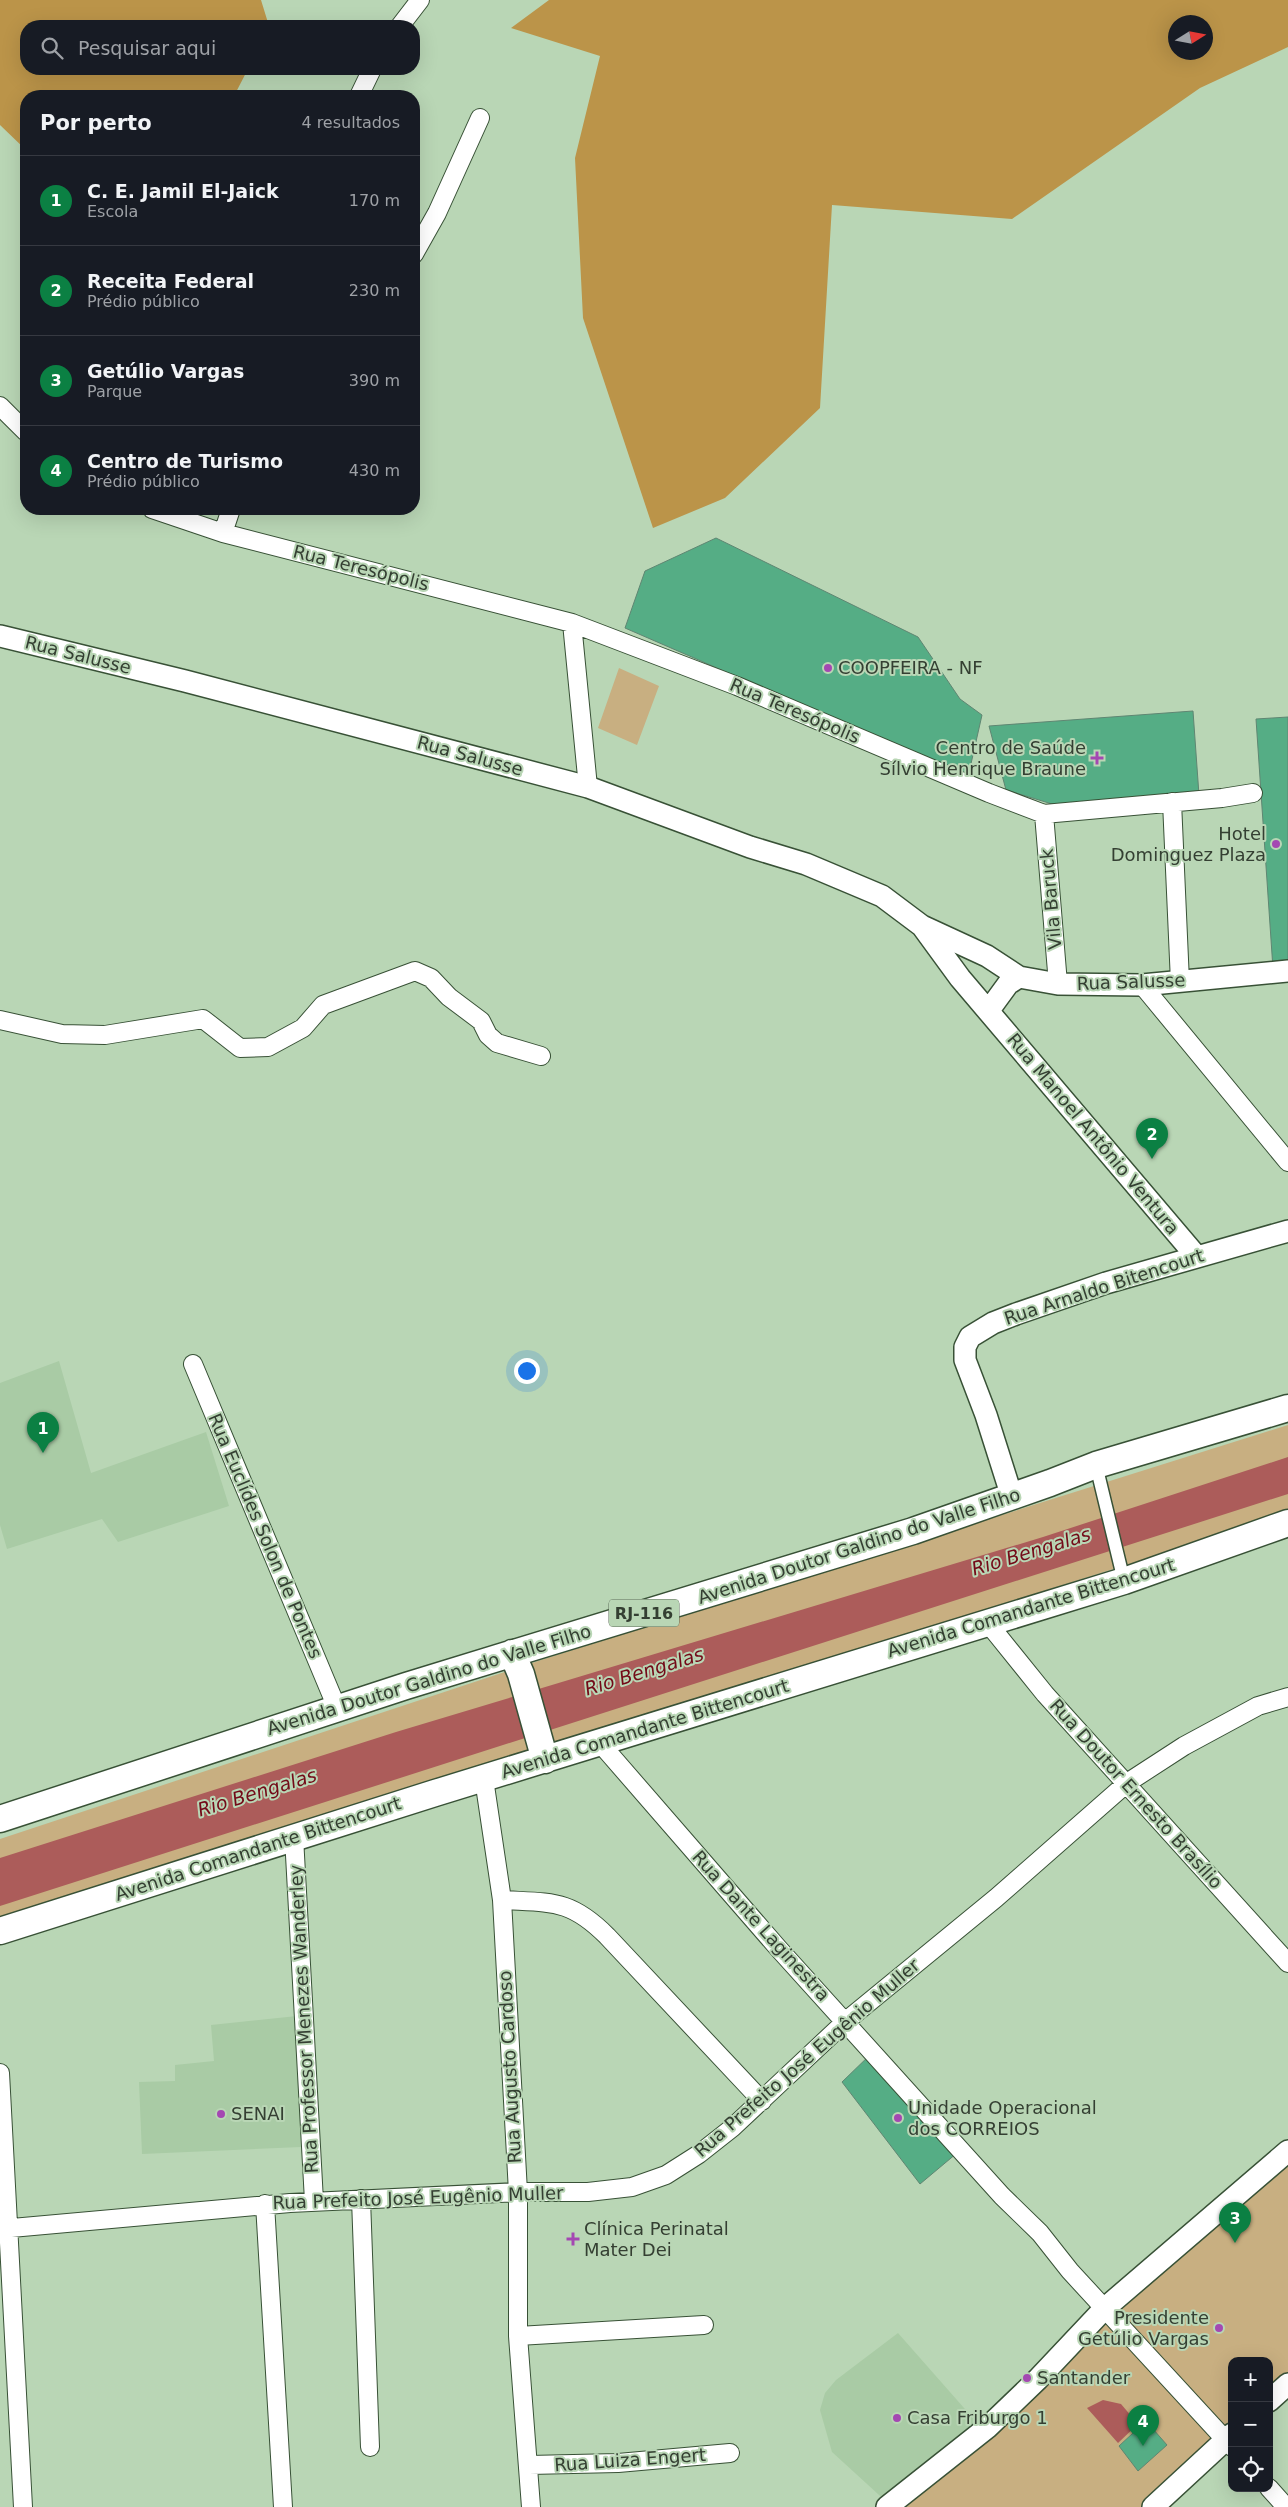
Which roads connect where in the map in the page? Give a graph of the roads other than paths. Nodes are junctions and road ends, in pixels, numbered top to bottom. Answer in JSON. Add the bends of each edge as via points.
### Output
{"nodes":[{"id":1,"x":420,"y":0,"type":"edge"},
{"id":2,"x":405,"y":20,"type":"edge"},
{"id":3,"x":369,"y":75,"type":"edge"},
{"id":4,"x":362,"y":90,"type":"edge"},
{"id":5,"x":480,"y":118,"type":"dead end"},
{"id":6,"x":420,"y":243,"type":"edge"},
{"id":7,"x":0,"y":406,"type":"edge"},
{"id":8,"x":20,"y":426,"type":"edge"},
{"id":9,"x":169,"y":515,"type":"edge"},
{"id":10,"x":229,"y":515,"type":"edge"},
{"id":11,"x":223,"y":534,"type":"junction"},
{"id":12,"x":572,"y":623,"type":"junction"},
{"id":13,"x":0,"y":636,"type":"edge"},
{"id":14,"x":588,"y":787,"type":"junction"},
{"id":15,"x":1253,"y":793,"type":"dead end"},
{"id":16,"x":1172,"y":802,"type":"junction"},
{"id":17,"x":1044,"y":814,"type":"junction"},
{"id":18,"x":922,"y":926,"type":"junction"},
{"id":19,"x":1288,"y":971,"type":"edge"},
{"id":20,"x":1019,"y":978,"type":"junction"},
{"id":21,"x":1180,"y":982,"type":"junction"},
{"id":22,"x":1058,"y":984,"type":"junction"},
{"id":23,"x":1142,"y":985,"type":"junction"},
{"id":24,"x":989,"y":1010,"type":"junction"},
{"id":25,"x":0,"y":1020,"type":"edge"},
{"id":26,"x":541,"y":1056,"type":"dead end"},
{"id":27,"x":1288,"y":1162,"type":"edge"},
{"id":28,"x":1288,"y":1231,"type":"edge"},
{"id":29,"x":1197,"y":1257,"type":"junction"},
{"id":30,"x":193,"y":1364,"type":"dead end"},
{"id":31,"x":1288,"y":1408,"type":"edge"},
{"id":32,"x":1096,"y":1465,"type":"junction"},
{"id":33,"x":1012,"y":1497,"type":"junction"},
{"id":34,"x":1288,"y":1523,"type":"edge"},
{"id":35,"x":1124,"y":1581,"type":"junction"},
{"id":36,"x":987,"y":1622,"type":"junction"},
{"id":37,"x":517,"y":1664,"type":"junction"},
{"id":38,"x":1288,"y":1697,"type":"edge"},
{"id":39,"x":337,"y":1708,"type":"junction"},
{"id":40,"x":600,"y":1743,"type":"junction"},
{"id":41,"x":542,"y":1751,"type":"junction"},
{"id":42,"x":484,"y":1779,"type":"junction"},
{"id":43,"x":1127,"y":1783,"type":"junction"},
{"id":44,"x":0,"y":1819,"type":"edge"},
{"id":45,"x":294,"y":1837,"type":"junction"},
{"id":46,"x":502,"y":1900,"type":"junction"},
{"id":47,"x":0,"y":1931,"type":"edge"},
{"id":48,"x":1288,"y":1963,"type":"edge"},
{"id":49,"x":846,"y":2021,"type":"junction"},
{"id":50,"x":0,"y":2073,"type":"edge"},
{"id":51,"x":762,"y":2101,"type":"junction"},
{"id":52,"x":1288,"y":2151,"type":"edge"},
{"id":53,"x":518,"y":2192,"type":"junction"},
{"id":54,"x":361,"y":2199,"type":"junction"},
{"id":55,"x":314,"y":2201,"type":"junction"},
{"id":56,"x":265,"y":2204,"type":"junction"},
{"id":57,"x":4,"y":2229,"type":"edge"},
{"id":58,"x":1104,"y":2309,"type":"junction"},
{"id":59,"x":704,"y":2325,"type":"dead end"},
{"id":60,"x":518,"y":2336,"type":"junction"},
{"id":61,"x":1288,"y":2384,"type":"edge"},
{"id":62,"x":1273,"y":2397,"type":"edge"},
{"id":63,"x":1228,"y":2439,"type":"edge"},
{"id":64,"x":1228,"y":2443,"type":"edge"},
{"id":65,"x":370,"y":2447,"type":"dead end"},
{"id":66,"x":730,"y":2453,"type":"dead end"},
{"id":67,"x":529,"y":2465,"type":"junction"},
{"id":68,"x":1273,"y":2492,"type":"edge"},
{"id":69,"x":23,"y":2507,"type":"edge"},
{"id":70,"x":282,"y":2507,"type":"edge"},
{"id":71,"x":531,"y":2507,"type":"edge"},
{"id":72,"x":887,"y":2507,"type":"edge"},
{"id":73,"x":1154,"y":2507,"type":"edge"},
{"id":74,"x":1286,"y":2507,"type":"edge"}],
"edges":[{"from":1,"to":2,"type":"street"},
{"from":3,"to":4,"type":"street"},
{"from":5,"to":6,"type":"street"},
{"from":7,"to":8,"type":"street"},
{"from":9,"to":11,"type":"street","name":"Rua Teresópolis"},
{"from":10,"to":11,"type":"street"},
{"from":11,"to":12,"type":"street","name":"Rua Teresópolis"},
{"from":12,"to":14,"type":"street"},
{"from":12,"to":17,"type":"street","name":"Rua Teresópolis","via":[[737,686]]},
{"from":13,"to":14,"type":"street","name":"Rua Salusse"},
{"from":14,"to":18,"type":"street","name":"Rua Salusse","via":[[841,877],[882,896]]},
{"from":15,"to":16,"type":"street","name":"Rua Teresópolis"},
{"from":16,"to":17,"type":"street","name":"Rua Teresópolis"},
{"from":16,"to":21,"type":"street"},
{"from":17,"to":22,"type":"street","name":"Vila Baruck"},
{"from":18,"to":20,"type":"street","via":[[987,956]]},
{"from":18,"to":24,"type":"street","name":"Rua Manoel Antônio Ventura","via":[[960,978]]},
{"from":19,"to":21,"type":"street","name":"Rua Salusse"},
{"from":20,"to":22,"type":"street","name":"Rua Salusse"},
{"from":20,"to":24,"type":"street","via":[[1008,984]]},
{"from":21,"to":23,"type":"street","name":"Rua Salusse"},
{"from":22,"to":23,"type":"street","name":"Rua Salusse"},
{"from":23,"to":27,"type":"street"},
{"from":24,"to":29,"type":"street","name":"Rua Manoel Antônio Ventura"},
{"from":25,"to":26,"type":"street","via":[[62,1034],[105,1035],[203,1019],[240,1048],[268,1047],[303,1028],[323,1005],[415,971],[431,978],[449,997],[481,1021],[488,1035],[497,1043]]},
{"from":28,"to":29,"type":"street","name":"Rua Arnaldo Bitencourt"},
{"from":29,"to":33,"type":"street","name":"Rua Arnaldo Bitencourt","via":[[1025,1310],[970,1337],[964,1347],[965,1360]]},
{"from":30,"to":39,"type":"street","name":"Rua Euclídes Solon de Pontes"},
{"from":31,"to":32,"type":"main road","name":"Avenida Doutor Galdino do Valle Filho","number":"RJ-116"},
{"from":32,"to":33,"type":"main road","name":"Avenida Doutor Galdino do Valle Filho","number":"RJ-116"},
{"from":32,"to":35,"type":"street"},
{"from":33,"to":37,"type":"main road","name":"Avenida Doutor Galdino do Valle Filho","number":"RJ-116"},
{"from":34,"to":35,"type":"main road","name":"Avenida Comandante Bittencourt"},
{"from":35,"to":36,"type":"main road","name":"Avenida Comandante Bittencourt"},
{"from":36,"to":40,"type":"main road","name":"Avenida Comandante Bittencourt"},
{"from":36,"to":43,"type":"street","name":"Rua Doutor Ernesto Brasílio","via":[[1045,1694]]},
{"from":37,"to":39,"type":"main road","name":"Avenida Doutor Galdino do Valle Filho","number":"RJ-116"},
{"from":37,"to":41,"type":"main road"},
{"from":38,"to":43,"type":"street","name":"Rua Prefeito José Eugênio Muller","via":[[1258,1706]]},
{"from":39,"to":44,"type":"main road","name":"Avenida Doutor Galdino do Valle Filho","number":"RJ-116"},
{"from":40,"to":41,"type":"main road","name":"Avenida Comandante Bittencourt"},
{"from":40,"to":49,"type":"street","name":"Rua Dante Laginestra","via":[[778,1948]]},
{"from":41,"to":42,"type":"main road","name":"Avenida Comandante Bittencourt"},
{"from":42,"to":45,"type":"main road","name":"Avenida Comandante Bittencourt"},
{"from":42,"to":46,"type":"street","name":"Rua Augusto Cardoso"},
{"from":43,"to":48,"type":"street","name":"Rua Doutor Ernesto Brasílio"},
{"from":43,"to":49,"type":"street","name":"Rua Prefeito José Eugênio Muller","via":[[996,1898]]},
{"from":45,"to":47,"type":"main road","name":"Avenida Comandante Bittencourt"},
{"from":45,"to":55,"type":"street","name":"Rua Professor Menezes Wanderley"},
{"from":46,"to":51,"type":"street","via":[[545,1902],[582,1913]]},
{"from":46,"to":53,"type":"street","name":"Rua Augusto Cardoso"},
{"from":49,"to":51,"type":"street","name":"Rua Prefeito José Eugênio Muller"},
{"from":49,"to":58,"type":"street","name":"Rua Dante Laginestra","via":[[1002,2196],[1040,2233]]},
{"from":50,"to":57,"type":"street"},
{"from":51,"to":53,"type":"street","name":"Rua Prefeito José Eugênio Muller","via":[[699,2154],[666,2175],[632,2187],[588,2192]]},
{"from":52,"to":58,"type":"street"},
{"from":53,"to":54,"type":"street","name":"Rua Prefeito José Eugênio Muller"},
{"from":53,"to":60,"type":"street","name":"Rua Augusto Cardoso"},
{"from":54,"to":55,"type":"street","name":"Rua Prefeito José Eugênio Muller"},
{"from":54,"to":65,"type":"street"},
{"from":55,"to":56,"type":"street","name":"Rua Prefeito José Eugênio Muller"},
{"from":56,"to":57,"type":"street","name":"Rua Prefeito José Eugênio Muller"},
{"from":56,"to":70,"type":"street"},
{"from":57,"to":69,"type":"street"},
{"from":58,"to":63,"type":"street","name":"Rua Dante Laginestra"},
{"from":58,"to":72,"type":"street","via":[[988,2427]]},
{"from":59,"to":60,"type":"street"},
{"from":60,"to":67,"type":"street","name":"Rua Augusto Cardoso"},
{"from":61,"to":62,"type":"street"},
{"from":64,"to":73,"type":"street"},
{"from":66,"to":67,"type":"street","name":"Rua Luiza Engert","via":[[618,2463]]},
{"from":67,"to":71,"type":"street","name":"Rua Augusto Cardoso"},
{"from":68,"to":74,"type":"street"}]}
